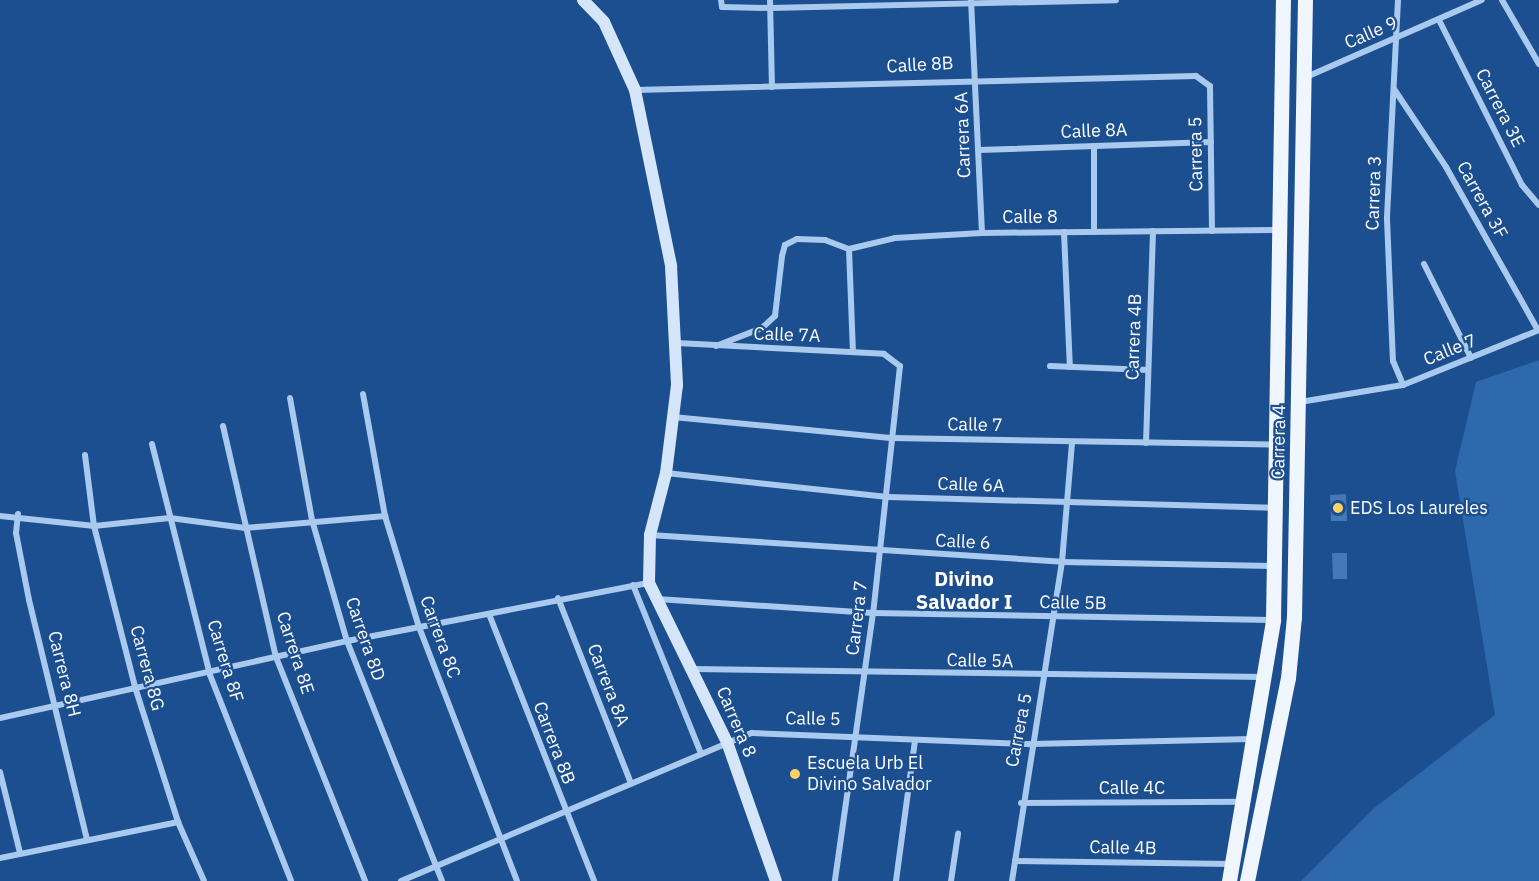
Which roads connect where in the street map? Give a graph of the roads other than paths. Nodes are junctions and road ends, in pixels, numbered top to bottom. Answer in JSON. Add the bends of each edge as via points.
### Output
{"nodes":[{"id":1,"x":583,"y":0,"type":"edge"},
{"id":2,"x":722,"y":0,"type":"edge"},
{"id":3,"x":770,"y":0,"type":"edge"},
{"id":4,"x":1116,"y":0,"type":"edge"},
{"id":5,"x":1284,"y":0,"type":"edge"},
{"id":6,"x":1305,"y":0,"type":"edge"},
{"id":7,"x":1398,"y":0,"type":"edge"},
{"id":8,"x":1482,"y":0,"type":"edge"},
{"id":9,"x":1503,"y":0,"type":"edge"},
{"id":10,"x":1052,"y":2,"type":"edge"},
{"id":11,"x":971,"y":3,"type":"edge"},
{"id":12,"x":770,"y":8,"type":"junction"},
{"id":13,"x":1439,"y":20,"type":"junction"},
{"id":14,"x":1397,"y":38,"type":"junction"},
{"id":15,"x":1539,"y":64,"type":"edge"},
{"id":16,"x":976,"y":78,"type":"junction"},
{"id":17,"x":1205,"y":78,"type":"joint"},
{"id":18,"x":1304,"y":78,"type":"junction"},
{"id":19,"x":772,"y":87,"type":"junction"},
{"id":20,"x":1394,"y":88,"type":"junction"},
{"id":21,"x":635,"y":90,"type":"junction"},
{"id":22,"x":1211,"y":142,"type":"junction"},
{"id":23,"x":1094,"y":146,"type":"junction"},
{"id":24,"x":979,"y":150,"type":"junction"},
{"id":25,"x":1539,"y":205,"type":"edge"},
{"id":26,"x":1280,"y":230,"type":"junction"},
{"id":27,"x":1154,"y":231,"type":"junction"},
{"id":28,"x":1212,"y":231,"type":"junction"},
{"id":29,"x":982,"y":232,"type":"junction"},
{"id":30,"x":1064,"y":232,"type":"junction"},
{"id":31,"x":1094,"y":232,"type":"junction"},
{"id":32,"x":849,"y":249,"type":"junction"},
{"id":33,"x":1424,"y":264,"type":"dead end"},
{"id":34,"x":1538,"y":330,"type":"edge"},
{"id":35,"x":677,"y":343,"type":"junction"},
{"id":36,"x":715,"y":346,"type":"junction"},
{"id":37,"x":854,"y":352,"type":"junction"},
{"id":38,"x":897,"y":358,"type":"joint"},
{"id":39,"x":1471,"y":358,"type":"junction"},
{"id":40,"x":1050,"y":366,"type":"dead end"},
{"id":41,"x":1070,"y":367,"type":"junction"},
{"id":42,"x":1148,"y":370,"type":"junction"},
{"id":43,"x":1403,"y":386,"type":"junction"},
{"id":44,"x":363,"y":394,"type":"dead end"},
{"id":45,"x":290,"y":398,"type":"dead end"},
{"id":46,"x":1299,"y":402,"type":"junction"},
{"id":47,"x":673,"y":417,"type":"junction"},
{"id":48,"x":223,"y":426,"type":"dead end"},
{"id":49,"x":893,"y":438,"type":"junction"},
{"id":50,"x":1072,"y":442,"type":"junction"},
{"id":51,"x":1146,"y":443,"type":"junction"},
{"id":52,"x":152,"y":444,"type":"dead end"},
{"id":53,"x":1277,"y":445,"type":"junction"},
{"id":54,"x":85,"y":455,"type":"dead end"},
{"id":55,"x":666,"y":473,"type":"junction"},
{"id":56,"x":888,"y":497,"type":"junction"},
{"id":57,"x":1067,"y":504,"type":"junction"},
{"id":58,"x":1276,"y":508,"type":"junction"},
{"id":59,"x":18,"y":514,"type":"junction"},
{"id":60,"x":0,"y":516,"type":"edge"},
{"id":61,"x":385,"y":516,"type":"junction"},
{"id":62,"x":170,"y":518,"type":"junction"},
{"id":63,"x":312,"y":520,"type":"junction"},
{"id":64,"x":94,"y":526,"type":"junction"},
{"id":65,"x":245,"y":528,"type":"junction"},
{"id":66,"x":650,"y":535,"type":"junction"},
{"id":67,"x":879,"y":552,"type":"junction"},
{"id":68,"x":1062,"y":562,"type":"junction"},
{"id":69,"x":1275,"y":566,"type":"junction"},
{"id":70,"x":649,"y":583,"type":"junction"},
{"id":71,"x":633,"y":585,"type":"junction"},
{"id":72,"x":558,"y":598,"type":"junction"},
{"id":73,"x":657,"y":599,"type":"junction"},
{"id":74,"x":873,"y":613,"type":"junction"},
{"id":75,"x":489,"y":614,"type":"junction"},
{"id":76,"x":1052,"y":619,"type":"junction"},
{"id":77,"x":1273,"y":620,"type":"junction"},
{"id":78,"x":418,"y":627,"type":"junction"},
{"id":79,"x":347,"y":641,"type":"junction"},
{"id":80,"x":276,"y":657,"type":"junction"},
{"id":81,"x":694,"y":669,"type":"junction"},
{"id":82,"x":864,"y":674,"type":"junction"},
{"id":83,"x":210,"y":675,"type":"junction"},
{"id":84,"x":1045,"y":676,"type":"junction"},
{"id":85,"x":1266,"y":677,"type":"junction"},
{"id":86,"x":135,"y":687,"type":"junction"},
{"id":87,"x":57,"y":707,"type":"junction"},
{"id":88,"x":0,"y":718,"type":"edge"},
{"id":89,"x":852,"y":734,"type":"junction"},
{"id":90,"x":1254,"y":739,"type":"junction"},
{"id":91,"x":915,"y":740,"type":"junction"},
{"id":92,"x":727,"y":742,"type":"junction"},
{"id":93,"x":1031,"y":744,"type":"junction"},
{"id":94,"x":701,"y":753,"type":"junction"},
{"id":95,"x":0,"y":772,"type":"edge"},
{"id":96,"x":631,"y":783,"type":"junction"},
{"id":97,"x":1243,"y":802,"type":"junction"},
{"id":98,"x":1021,"y":803,"type":"junction"},
{"id":99,"x":564,"y":812,"type":"junction"},
{"id":100,"x":178,"y":822,"type":"junction"},
{"id":101,"x":958,"y":834,"type":"dead end"},
{"id":102,"x":501,"y":838,"type":"junction"},
{"id":103,"x":87,"y":840,"type":"junction"},
{"id":104,"x":20,"y":853,"type":"junction"},
{"id":105,"x":0,"y":858,"type":"edge"},
{"id":106,"x":1015,"y":861,"type":"junction"},
{"id":107,"x":1231,"y":864,"type":"junction"},
{"id":108,"x":435,"y":866,"type":"junction"},
{"id":109,"x":204,"y":881,"type":"edge"},
{"id":110,"x":291,"y":881,"type":"edge"},
{"id":111,"x":365,"y":881,"type":"edge"},
{"id":112,"x":401,"y":881,"type":"edge"},
{"id":113,"x":442,"y":881,"type":"edge"},
{"id":114,"x":518,"y":881,"type":"edge"},
{"id":115,"x":594,"y":881,"type":"edge"},
{"id":116,"x":776,"y":881,"type":"edge"},
{"id":117,"x":835,"y":881,"type":"edge"},
{"id":118,"x":896,"y":881,"type":"edge"},
{"id":119,"x":951,"y":881,"type":"edge"},
{"id":120,"x":1012,"y":881,"type":"edge"},
{"id":121,"x":1229,"y":881,"type":"edge"},
{"id":122,"x":1247,"y":881,"type":"edge"}],
"edges":[{"from":1,"to":21,"type":"street","via":[[604,22]]},
{"from":2,"to":12,"type":"street","via":[[722,7]]},
{"from":3,"to":12,"type":"street"},
{"from":4,"to":10,"type":"street"},
{"from":5,"to":26,"type":"main road","name":"Carrera 4"},
{"from":6,"to":18,"type":"main road","name":"Carrera 4"},
{"from":7,"to":14,"type":"street","name":"Carrera 3"},
{"from":8,"to":13,"type":"street","name":"Calle 9"},
{"from":9,"to":15,"type":"street"},
{"from":10,"to":11,"type":"street"},
{"from":11,"to":12,"type":"street"},
{"from":11,"to":16,"type":"street","name":"Carrera 6A"},
{"from":12,"to":19,"type":"street"},
{"from":13,"to":14,"type":"street","name":"Calle 9"},
{"from":13,"to":25,"type":"street","name":"Carrera 3E","via":[[1522,185]]},
{"from":14,"to":18,"type":"street","name":"Calle 9"},
{"from":14,"to":20,"type":"street","name":"Carrera 3"},
{"from":16,"to":17,"type":"street","name":"Calle 8B"},
{"from":16,"to":19,"type":"street","name":"Calle 8B"},
{"from":16,"to":24,"type":"street","name":"Carrera 6A"},
{"from":17,"to":22,"type":"street","name":"Carrera 5"},
{"from":18,"to":46,"type":"main road","name":"Carrera 4"},
{"from":19,"to":21,"type":"street","name":"Calle 8B"},
{"from":20,"to":34,"type":"street","name":"Carrera 3F","via":[[1446,167]]},
{"from":20,"to":43,"type":"street","name":"Carrera 3","via":[[1389,320],[1393,361]]},
{"from":21,"to":35,"type":"street","via":[[671,266]]},
{"from":22,"to":23,"type":"street","name":"Calle 8A"},
{"from":22,"to":28,"type":"street","name":"Carrera 5"},
{"from":23,"to":24,"type":"street","name":"Calle 8A"},
{"from":23,"to":31,"type":"street"},
{"from":24,"to":29,"type":"street","name":"Carrera 6A"},
{"from":26,"to":28,"type":"street","name":"Calle 8"},
{"from":26,"to":53,"type":"main road","name":"Carrera 4"},
{"from":27,"to":28,"type":"street","name":"Calle 8"},
{"from":27,"to":31,"type":"street","name":"Calle 8"},
{"from":27,"to":42,"type":"street","name":"Carrera 4B"},
{"from":29,"to":30,"type":"street","name":"Calle 8"},
{"from":29,"to":32,"type":"street","name":"Calle 8","via":[[895,238]]},
{"from":30,"to":31,"type":"street","name":"Calle 8"},
{"from":30,"to":41,"type":"street"},
{"from":32,"to":36,"type":"street","via":[[825,240],[785,245],[775,316],[762,328]]},
{"from":32,"to":37,"type":"street"},
{"from":33,"to":39,"type":"street"},
{"from":34,"to":39,"type":"street","name":"Calle 7"},
{"from":35,"to":36,"type":"street","name":"Calle 7A"},
{"from":35,"to":47,"type":"street"},
{"from":36,"to":37,"type":"street","name":"Calle 7A"},
{"from":37,"to":38,"type":"street","name":"Calle 7A"},
{"from":38,"to":49,"type":"street","name":"Carrera 7"},
{"from":39,"to":43,"type":"street","name":"Calle 7"},
{"from":40,"to":41,"type":"street"},
{"from":41,"to":42,"type":"street"},
{"from":42,"to":51,"type":"street","name":"Carrera 4B"},
{"from":43,"to":46,"type":"street","name":"Calle 7"},
{"from":44,"to":61,"type":"street","name":"Carrera 8C"},
{"from":45,"to":63,"type":"street","name":"Carrera 8D"},
{"from":46,"to":122,"type":"main road","name":"Carrera 4","via":[[1291,648]]},
{"from":47,"to":49,"type":"street","name":"Calle 7"},
{"from":47,"to":55,"type":"street"},
{"from":48,"to":65,"type":"street","name":"Carrera 8E"},
{"from":49,"to":50,"type":"street","name":"Calle 7"},
{"from":49,"to":56,"type":"street","name":"Carrera 7"},
{"from":50,"to":51,"type":"street","name":"Calle 7"},
{"from":50,"to":57,"type":"street","name":"Carrera 5"},
{"from":51,"to":53,"type":"street","name":"Calle 7"},
{"from":52,"to":62,"type":"street","name":"Carrera 8F"},
{"from":53,"to":58,"type":"main road","name":"Carrera 4"},
{"from":54,"to":64,"type":"street","name":"Carrera 8G"},
{"from":55,"to":56,"type":"street","name":"Calle 6A"},
{"from":55,"to":66,"type":"street"},
{"from":56,"to":57,"type":"street","name":"Calle 6A"},
{"from":56,"to":67,"type":"street","name":"Carrera 7"},
{"from":57,"to":58,"type":"street","name":"Calle 6A"},
{"from":57,"to":68,"type":"street","name":"Carrera 5"},
{"from":58,"to":69,"type":"main road","name":"Carrera 4"},
{"from":59,"to":60,"type":"street"},
{"from":59,"to":64,"type":"street"},
{"from":59,"to":87,"type":"street","name":"Carrera 8H","via":[[16,533],[27,589]]},
{"from":61,"to":63,"type":"street"},
{"from":61,"to":78,"type":"street","name":"Carrera 8C"},
{"from":62,"to":64,"type":"street"},
{"from":62,"to":65,"type":"street"},
{"from":62,"to":83,"type":"street","name":"Carrera 8F"},
{"from":63,"to":65,"type":"street"},
{"from":63,"to":79,"type":"street","name":"Carrera 8D"},
{"from":64,"to":86,"type":"street","name":"Carrera 8G"},
{"from":65,"to":80,"type":"street","name":"Carrera 8E"},
{"from":66,"to":67,"type":"street","name":"Calle 6"},
{"from":66,"to":70,"type":"street"},
{"from":67,"to":68,"type":"street","name":"Calle 6"},
{"from":67,"to":74,"type":"street","name":"Carrera 7"},
{"from":68,"to":69,"type":"street","name":"Calle 6"},
{"from":68,"to":76,"type":"street","name":"Carrera 5"},
{"from":69,"to":77,"type":"main road","name":"Carrera 4"},
{"from":70,"to":71,"type":"street"},
{"from":70,"to":73,"type":"street","name":"Carrera 8"},
{"from":71,"to":72,"type":"street"},
{"from":71,"to":94,"type":"street"},
{"from":72,"to":75,"type":"street"},
{"from":72,"to":96,"type":"street","name":"Carrera 8A"},
{"from":73,"to":74,"type":"street","name":"Calle 5B"},
{"from":73,"to":81,"type":"street","name":"Carrera 8"},
{"from":74,"to":76,"type":"street","name":"Calle 5B"},
{"from":74,"to":82,"type":"street","name":"Carrera 7"},
{"from":75,"to":78,"type":"street"},
{"from":75,"to":99,"type":"street","name":"Carrera 8B"},
{"from":76,"to":77,"type":"street","name":"Calle 5B"},
{"from":76,"to":84,"type":"street","name":"Carrera 5"},
{"from":77,"to":85,"type":"main road","name":"Carrera 4"},
{"from":78,"to":79,"type":"street"},
{"from":78,"to":102,"type":"street","name":"Carrera 8C"},
{"from":79,"to":80,"type":"street"},
{"from":79,"to":108,"type":"street","name":"Carrera 8D"},
{"from":80,"to":83,"type":"street"},
{"from":80,"to":111,"type":"street","name":"Carrera 8E"},
{"from":81,"to":82,"type":"street","name":"Calle 5A"},
{"from":81,"to":92,"type":"street","name":"Carrera 8"},
{"from":82,"to":84,"type":"street","name":"Calle 5A"},
{"from":82,"to":89,"type":"street","name":"Carrera 7"},
{"from":83,"to":86,"type":"street"},
{"from":83,"to":110,"type":"street","name":"Carrera 8F"},
{"from":84,"to":85,"type":"street","name":"Calle 5A"},
{"from":84,"to":93,"type":"street","name":"Carrera 5"},
{"from":85,"to":90,"type":"main road","name":"Carrera 4"},
{"from":86,"to":87,"type":"street"},
{"from":86,"to":100,"type":"street","name":"Carrera 8G"},
{"from":87,"to":88,"type":"street"},
{"from":87,"to":103,"type":"street","name":"Carrera 8H"},
{"from":89,"to":91,"type":"street","name":"Calle 5"},
{"from":89,"to":92,"type":"street","name":"Calle 5","via":[[752,733]]},
{"from":89,"to":117,"type":"street","name":"Carrera 7"},
{"from":90,"to":93,"type":"street","name":"Calle 5"},
{"from":90,"to":97,"type":"main road","name":"Carrera 4"},
{"from":91,"to":93,"type":"street","name":"Calle 5"},
{"from":91,"to":118,"type":"street"},
{"from":92,"to":94,"type":"street","name":"Calle 5"},
{"from":92,"to":116,"type":"street","name":"Carrera 8"},
{"from":93,"to":98,"type":"street","name":"Carrera 5"},
{"from":94,"to":96,"type":"street","name":"Calle 5"},
{"from":95,"to":104,"type":"street"},
{"from":96,"to":99,"type":"street","name":"Calle 5"},
{"from":97,"to":98,"type":"street","name":"Calle 4C"},
{"from":97,"to":107,"type":"main road","name":"Carrera 4"},
{"from":98,"to":106,"type":"street","name":"Carrera 5"},
{"from":99,"to":102,"type":"street","name":"Calle 5"},
{"from":99,"to":115,"type":"street","name":"Carrera 8B"},
{"from":100,"to":103,"type":"street"},
{"from":100,"to":109,"type":"street","name":"Carrera 8G"},
{"from":101,"to":119,"type":"street"},
{"from":102,"to":108,"type":"street","name":"Calle 5"},
{"from":102,"to":114,"type":"street","name":"Carrera 8C"},
{"from":103,"to":104,"type":"street"},
{"from":104,"to":105,"type":"street"},
{"from":106,"to":107,"type":"street","name":"Calle 4B"},
{"from":106,"to":120,"type":"street","name":"Carrera 5"},
{"from":107,"to":121,"type":"main road","name":"Carrera 4"},
{"from":108,"to":112,"type":"street","name":"Calle 5"},
{"from":108,"to":113,"type":"street","name":"Carrera 8D"}]}
